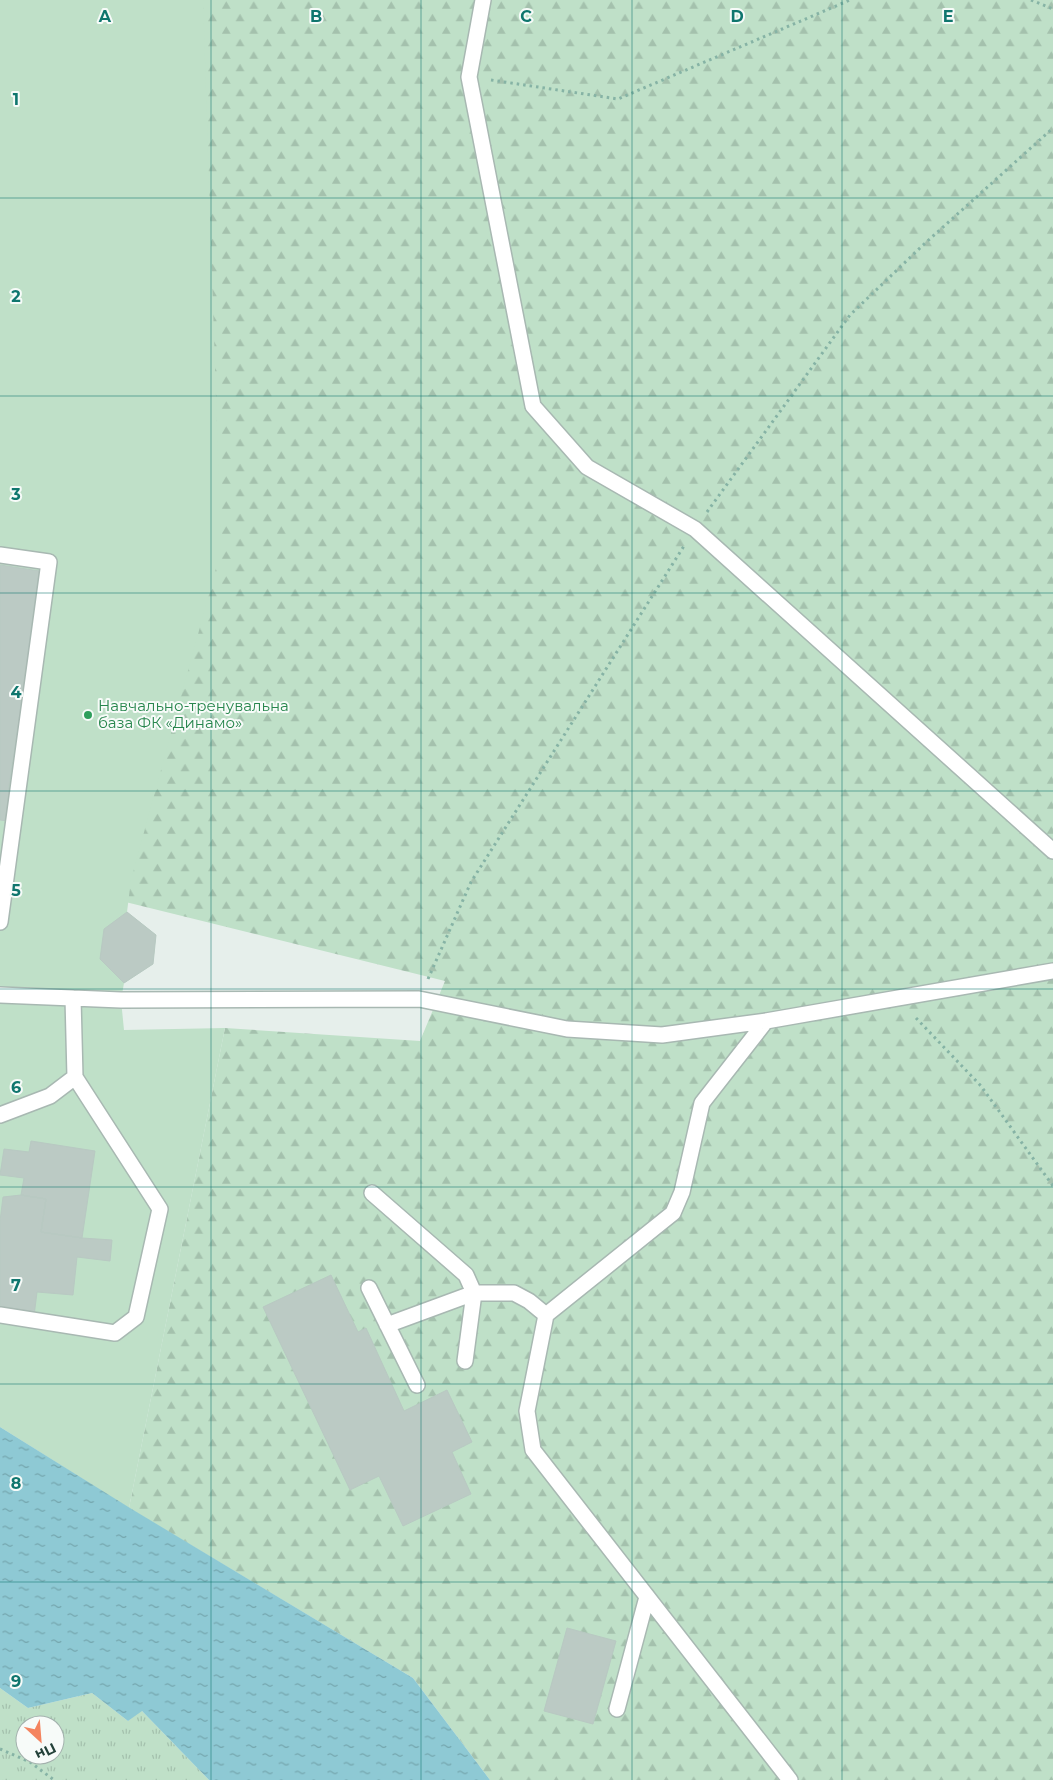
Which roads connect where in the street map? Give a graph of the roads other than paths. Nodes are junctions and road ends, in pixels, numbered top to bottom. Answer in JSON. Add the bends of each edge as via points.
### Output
{"nodes":[{"id":1,"x":482,"y":0,"type":"edge"},
{"id":2,"x":0,"y":555,"type":"edge"},
{"id":3,"x":1053,"y":851,"type":"edge"},
{"id":4,"x":0,"y":922,"type":"edge"},
{"id":5,"x":1053,"y":971,"type":"edge"},
{"id":6,"x":0,"y":995,"type":"edge"},
{"id":7,"x":73,"y":998,"type":"junction"},
{"id":8,"x":766,"y":1021,"type":"junction"},
{"id":9,"x":75,"y":1077,"type":"junction"},
{"id":10,"x":0,"y":1115,"type":"edge"},
{"id":11,"x":372,"y":1193,"type":"dead end"},
{"id":12,"x":369,"y":1288,"type":"dead end"},
{"id":13,"x":474,"y":1293,"type":"junction"},
{"id":14,"x":0,"y":1315,"type":"edge"},
{"id":15,"x":546,"y":1315,"type":"junction"},
{"id":16,"x":387,"y":1325,"type":"junction"},
{"id":17,"x":465,"y":1361,"type":"dead end"},
{"id":18,"x":417,"y":1385,"type":"dead end"},
{"id":19,"x":647,"y":1597,"type":"junction"},
{"id":20,"x":617,"y":1709,"type":"dead end"},
{"id":21,"x":790,"y":1780,"type":"edge"}],
"edges":[{"from":1,"to":3,"type":"lane","via":[[469,77],[533,406],[587,467],[695,529]]},
{"from":2,"to":4,"type":"lane","via":[[48,562]]},
{"from":5,"to":8,"type":"lane"},
{"from":6,"to":7,"type":"lane"},
{"from":7,"to":8,"type":"lane","via":[[419,999],[567,1029],[652,1035]]},
{"from":7,"to":9,"type":"lane"},
{"from":8,"to":15,"type":"lane","via":[[702,1103],[682,1192],[674,1213]]},
{"from":9,"to":10,"type":"lane","via":[[50,1096]]},
{"from":9,"to":14,"type":"lane","via":[[160,1209],[136,1317],[115,1333]]},
{"from":11,"to":13,"type":"lane","via":[[466,1275]]},
{"from":12,"to":16,"type":"lane"},
{"from":13,"to":15,"type":"lane","via":[[514,1293]]},
{"from":13,"to":16,"type":"lane"},
{"from":13,"to":17,"type":"lane"},
{"from":15,"to":19,"type":"lane","via":[[527,1411],[533,1450]]},
{"from":16,"to":18,"type":"lane"},
{"from":19,"to":20,"type":"lane"},
{"from":19,"to":21,"type":"lane"}]}
